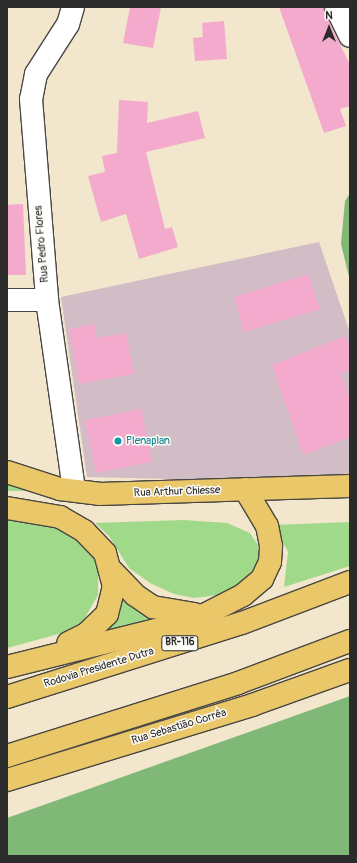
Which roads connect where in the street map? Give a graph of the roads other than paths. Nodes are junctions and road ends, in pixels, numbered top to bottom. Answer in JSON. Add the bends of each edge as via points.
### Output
{"nodes":[{"id":1,"x":73,"y":7,"type":"edge"},
{"id":2,"x":336,"y":7,"type":"edge"},
{"id":3,"x":350,"y":36,"type":"edge"},
{"id":4,"x":7,"y":300,"type":"edge"},
{"id":5,"x":47,"y":300,"type":"junction"},
{"id":6,"x":7,"y":472,"type":"edge"},
{"id":7,"x":350,"y":486,"type":"edge"},
{"id":8,"x":245,"y":489,"type":"junction"},
{"id":9,"x":74,"y":490,"type":"junction"},
{"id":10,"x":7,"y":508,"type":"edge"},
{"id":11,"x":112,"y":571,"type":"junction"},
{"id":12,"x":350,"y":582,"type":"edge"},
{"id":13,"x":204,"y":615,"type":"junction"},
{"id":14,"x":350,"y":641,"type":"edge"},
{"id":15,"x":28,"y":660,"type":"junction"},
{"id":16,"x":7,"y":667,"type":"edge"},
{"id":17,"x":350,"y":670,"type":"edge"},
{"id":18,"x":7,"y":697,"type":"edge"},
{"id":19,"x":7,"y":756,"type":"edge"},
{"id":20,"x":7,"y":780,"type":"edge"}],
"edges":[{"from":1,"to":5,"type":"street","name":"Rua Pedro Flores","via":[[68,24],[36,74],[31,99]]},
{"from":2,"to":3,"type":"street"},
{"from":4,"to":5,"type":"street"},
{"from":5,"to":9,"type":"street","name":"Rua Pedro Flores"},
{"from":6,"to":9,"type":"main road","name":"Rua Arthur Chiesse"},
{"from":7,"to":8,"type":"main road","name":"Rua Arthur Chiesse"},
{"from":8,"to":9,"type":"main road","name":"Rua Arthur Chiesse","via":[[156,494]]},
{"from":8,"to":13,"type":"main road","via":[[267,526],[272,546],[270,562],[262,579],[243,596]]},
{"from":10,"to":11,"type":"main road","via":[[46,514],[74,524],[105,553]]},
{"from":11,"to":13,"type":"main road","via":[[135,595],[153,607]]},
{"from":11,"to":15,"type":"main road","via":[[113,601],[100,624],[86,634]]},
{"from":12,"to":18,"type":"main road","name":"Rodovia Presidente Dutra","number":"BR-116","via":[[242,624]]},
{"from":13,"to":15,"type":"main road"},
{"from":14,"to":19,"type":"main road","via":[[238,683]]},
{"from":15,"to":16,"type":"main road"},
{"from":17,"to":20,"type":"main road","name":"Rua Sebastião Corrêa","via":[[252,705]]}]}
